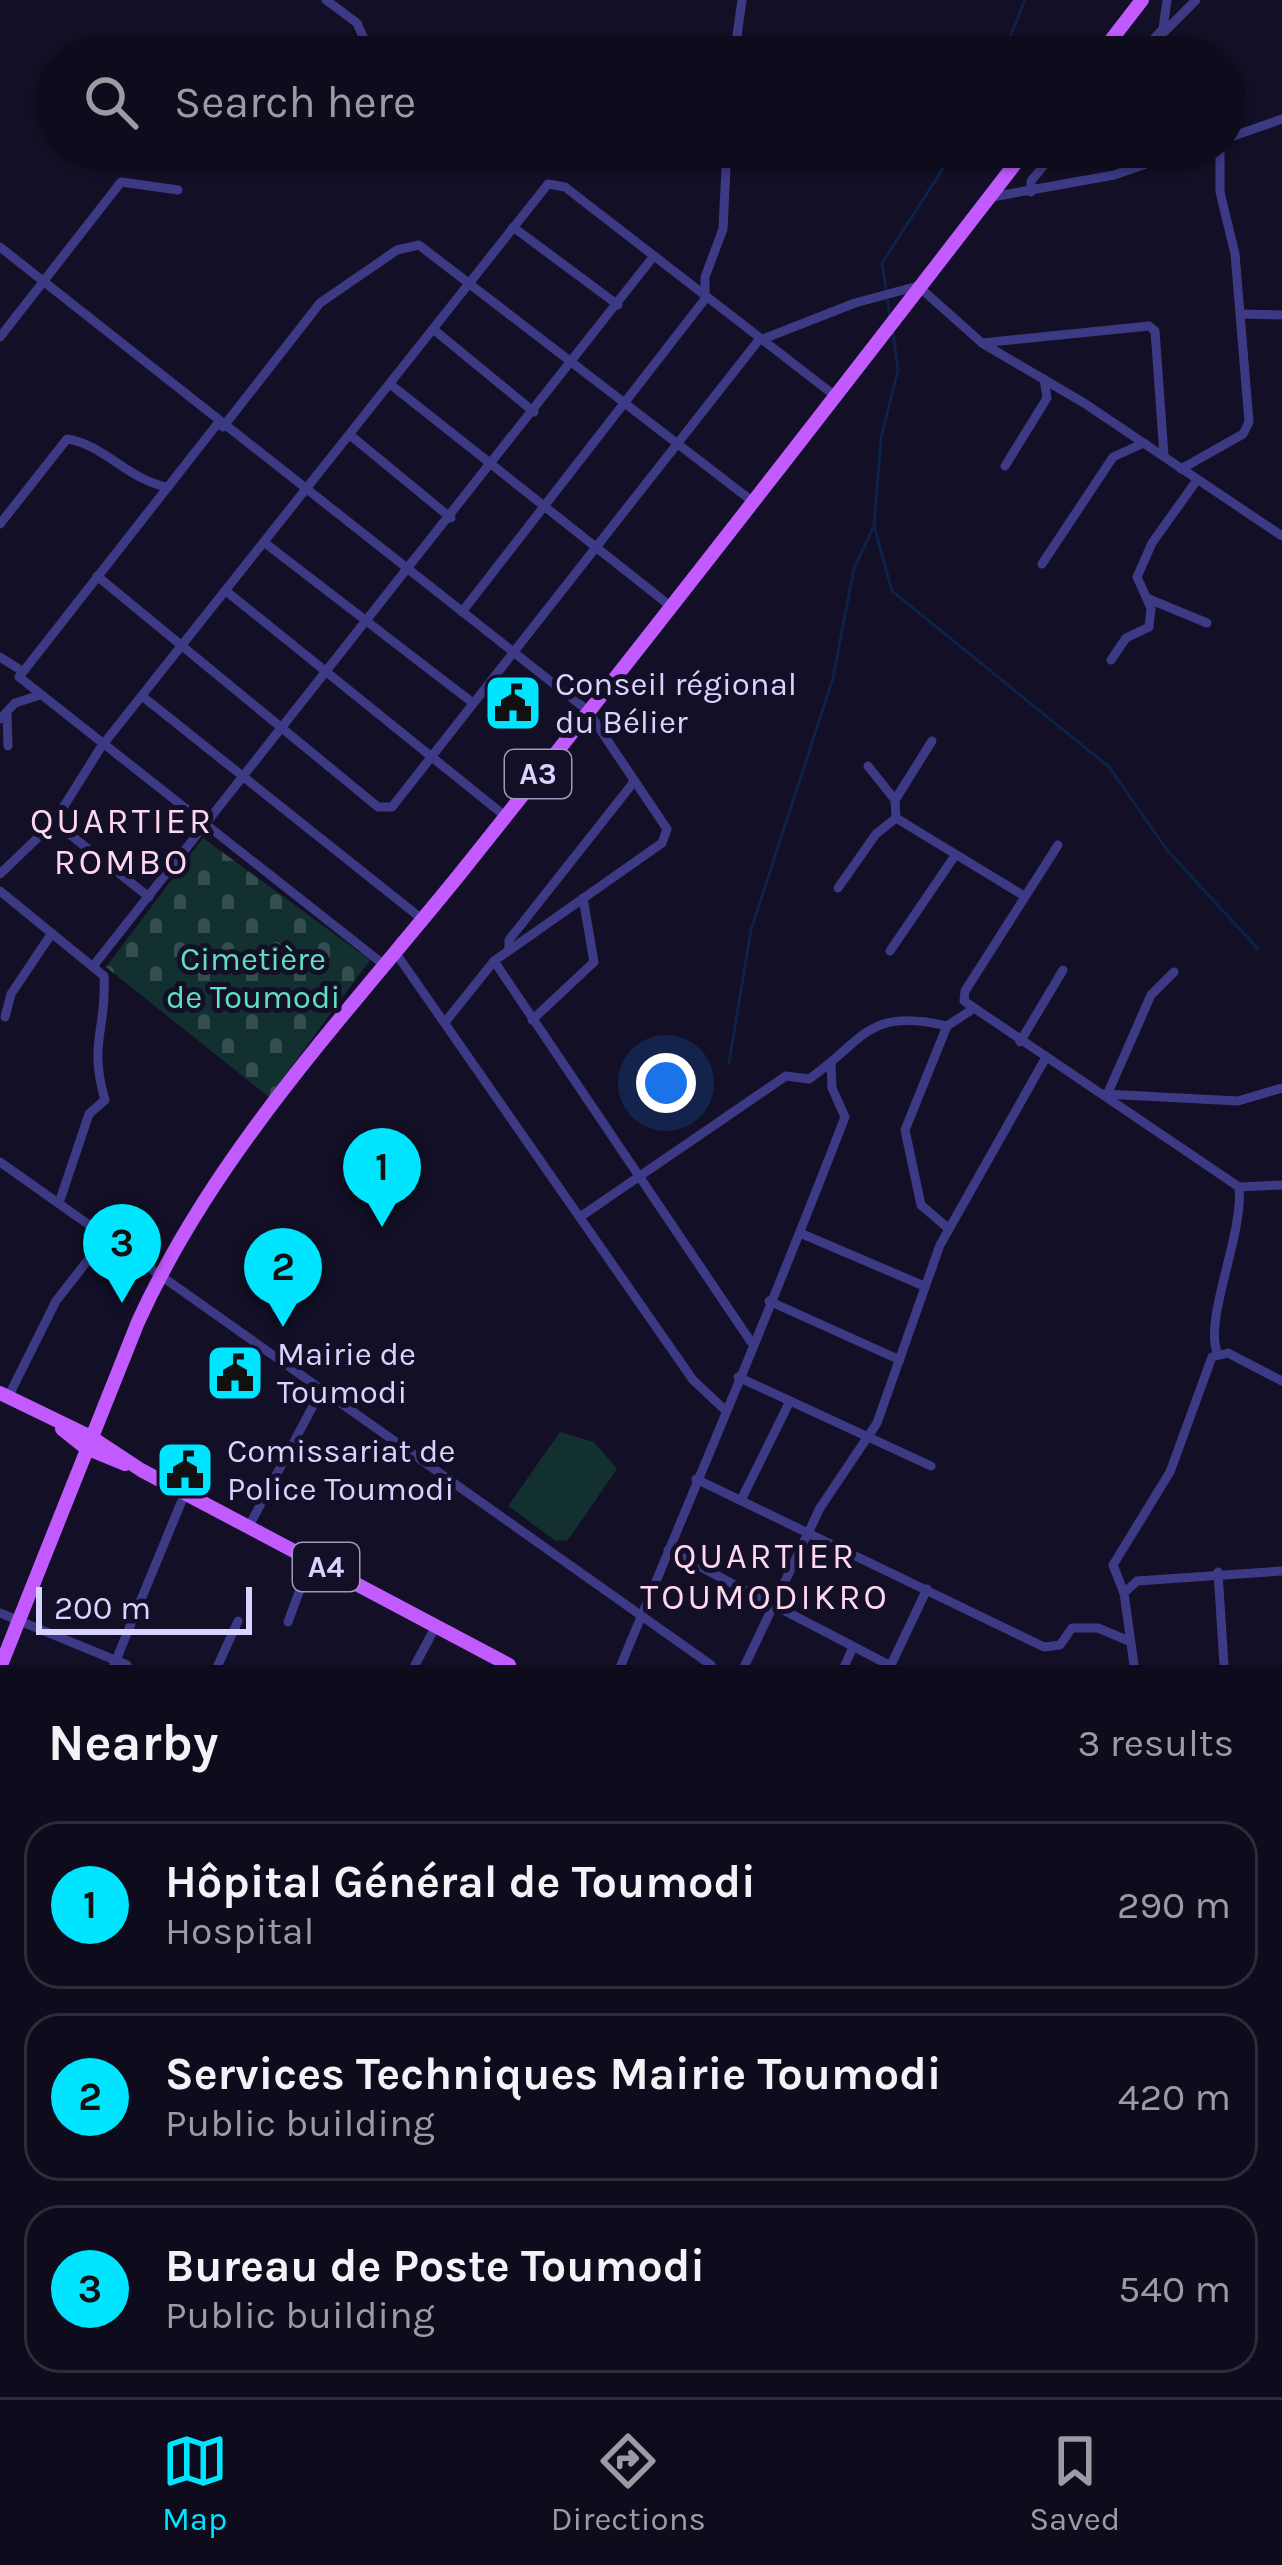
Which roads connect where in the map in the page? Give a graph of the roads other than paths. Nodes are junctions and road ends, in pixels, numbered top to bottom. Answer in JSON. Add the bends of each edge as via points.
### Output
{"nodes":[{"id":1,"x":326,"y":0,"type":"edge"},
{"id":2,"x":742,"y":0,"type":"edge"},
{"id":3,"x":1142,"y":0,"type":"edge"},
{"id":4,"x":1167,"y":0,"type":"edge"},
{"id":5,"x":1196,"y":0,"type":"edge"},
{"id":6,"x":1160,"y":34,"type":"joint"},
{"id":7,"x":1114,"y":35,"type":"edge"},
{"id":8,"x":363,"y":36,"type":"edge"},
{"id":9,"x":737,"y":36,"type":"edge"},
{"id":10,"x":1282,"y":119,"type":"edge"},
{"id":11,"x":1246,"y":133,"type":"edge"},
{"id":12,"x":727,"y":168,"type":"edge"},
{"id":13,"x":1012,"y":168,"type":"edge"},
{"id":14,"x":1042,"y":168,"type":"edge"},
{"id":15,"x":1134,"y":168,"type":"edge"},
{"id":16,"x":1221,"y":168,"type":"edge"},
{"id":17,"x":178,"y":190,"type":"dead end"},
{"id":18,"x":1030,"y":192,"type":"junction"},
{"id":19,"x":988,"y":198,"type":"junction"},
{"id":20,"x":514,"y":227,"type":"junction"},
{"id":21,"x":0,"y":247,"type":"edge"},
{"id":22,"x":653,"y":257,"type":"junction"},
{"id":23,"x":43,"y":283,"type":"junction"},
{"id":24,"x":469,"y":283,"type":"junction"},
{"id":25,"x":918,"y":286,"type":"junction"},
{"id":26,"x":705,"y":299,"type":"junction"},
{"id":27,"x":618,"y":305,"type":"junction"},
{"id":28,"x":1241,"y":314,"type":"junction"},
{"id":29,"x":1282,"y":315,"type":"edge"},
{"id":30,"x":433,"y":329,"type":"junction"},
{"id":31,"x":0,"y":337,"type":"edge"},
{"id":32,"x":758,"y":340,"type":"junction"},
{"id":33,"x":982,"y":343,"type":"junction"},
{"id":34,"x":575,"y":360,"type":"junction"},
{"id":35,"x":1044,"y":379,"type":"junction"},
{"id":36,"x":390,"y":384,"type":"junction"},
{"id":37,"x":834,"y":394,"type":"junction"},
{"id":38,"x":626,"y":401,"type":"junction"},
{"id":39,"x":534,"y":412,"type":"junction"},
{"id":40,"x":220,"y":425,"type":"junction"},
{"id":41,"x":350,"y":435,"type":"junction"},
{"id":42,"x":678,"y":442,"type":"junction"},
{"id":43,"x":1144,"y":442,"type":"junction"},
{"id":44,"x":1164,"y":457,"type":"junction"},
{"id":45,"x":494,"y":466,"type":"junction"},
{"id":46,"x":1005,"y":466,"type":"dead end"},
{"id":47,"x":1181,"y":469,"type":"junction"},
{"id":48,"x":1197,"y":480,"type":"junction"},
{"id":49,"x":168,"y":487,"type":"junction"},
{"id":50,"x":306,"y":491,"type":"junction"},
{"id":51,"x":752,"y":501,"type":"junction"},
{"id":52,"x":545,"y":506,"type":"junction"},
{"id":53,"x":451,"y":518,"type":"junction"},
{"id":54,"x":0,"y":524,"type":"edge"},
{"id":55,"x":1282,"y":536,"type":"edge"},
{"id":56,"x":265,"y":543,"type":"junction"},
{"id":57,"x":595,"y":544,"type":"junction"},
{"id":58,"x":1042,"y":564,"type":"dead end"},
{"id":59,"x":408,"y":571,"type":"junction"},
{"id":60,"x":97,"y":576,"type":"junction"},
{"id":61,"x":226,"y":591,"type":"junction"},
{"id":62,"x":1148,"y":599,"type":"junction"},
{"id":63,"x":669,"y":604,"type":"junction"},
{"id":64,"x":462,"y":612,"type":"junction"},
{"id":65,"x":368,"y":622,"type":"junction"},
{"id":66,"x":1207,"y":623,"type":"dead end"},
{"id":67,"x":183,"y":647,"type":"junction"},
{"id":68,"x":512,"y":651,"type":"junction"},
{"id":69,"x":0,"y":657,"type":"edge"},
{"id":70,"x":1111,"y":661,"type":"dead end"},
{"id":71,"x":22,"y":671,"type":"junction"},
{"id":72,"x":327,"y":675,"type":"junction"},
{"id":73,"x":37,"y":696,"type":"junction"},
{"id":74,"x":142,"y":696,"type":"junction"},
{"id":75,"x":473,"y":703,"type":"junction"},
{"id":76,"x":587,"y":710,"type":"junction"},
{"id":77,"x":4,"y":716,"type":"edge"},
{"id":78,"x":285,"y":728,"type":"junction"},
{"id":79,"x":932,"y":741,"type":"dead end"},
{"id":80,"x":8,"y":746,"type":"dead end"},
{"id":81,"x":101,"y":746,"type":"junction"},
{"id":82,"x":430,"y":758,"type":"junction"},
{"id":83,"x":868,"y":766,"type":"dead end"},
{"id":84,"x":246,"y":779,"type":"junction"},
{"id":85,"x":633,"y":782,"type":"junction"},
{"id":86,"x":896,"y":800,"type":"junction"},
{"id":87,"x":505,"y":816,"type":"junction"},
{"id":88,"x":896,"y":818,"type":"junction"},
{"id":89,"x":54,"y":822,"type":"junction"},
{"id":90,"x":208,"y":826,"type":"junction"},
{"id":91,"x":1058,"y":844,"type":"dead end"},
{"id":92,"x":954,"y":856,"type":"junction"},
{"id":93,"x":0,"y":874,"type":"edge"},
{"id":94,"x":838,"y":888,"type":"dead end"},
{"id":95,"x":0,"y":891,"type":"edge"},
{"id":96,"x":1022,"y":895,"type":"junction"},
{"id":97,"x":148,"y":897,"type":"junction"},
{"id":98,"x":583,"y":898,"type":"junction"},
{"id":99,"x":422,"y":919,"type":"junction"},
{"id":100,"x":52,"y":933,"type":"junction"},
{"id":101,"x":509,"y":950,"type":"junction"},
{"id":102,"x":890,"y":951,"type":"dead end"},
{"id":103,"x":395,"y":952,"type":"junction"},
{"id":104,"x":494,"y":961,"type":"junction"},
{"id":105,"x":383,"y":964,"type":"junction"},
{"id":106,"x":94,"y":965,"type":"junction"},
{"id":107,"x":1064,"y":970,"type":"dead end"},
{"id":108,"x":1174,"y":972,"type":"dead end"},
{"id":109,"x":4,"y":999,"type":"edge"},
{"id":110,"x":973,"y":1009,"type":"junction"},
{"id":111,"x":4,"y":1017,"type":"dead end"},
{"id":112,"x":532,"y":1020,"type":"junction"},
{"id":113,"x":446,"y":1021,"type":"junction"},
{"id":114,"x":947,"y":1026,"type":"junction"},
{"id":115,"x":1020,"y":1042,"type":"junction"},
{"id":116,"x":1045,"y":1059,"type":"junction"},
{"id":117,"x":830,"y":1064,"type":"junction"},
{"id":118,"x":1282,"y":1088,"type":"edge"},
{"id":119,"x":1103,"y":1094,"type":"junction"},
{"id":120,"x":0,"y":1162,"type":"edge"},
{"id":121,"x":639,"y":1175,"type":"junction"},
{"id":122,"x":1282,"y":1185,"type":"edge"},
{"id":123,"x":1239,"y":1187,"type":"junction"},
{"id":124,"x":59,"y":1203,"type":"junction"},
{"id":125,"x":580,"y":1217,"type":"junction"},
{"id":126,"x":949,"y":1229,"type":"junction"},
{"id":127,"x":800,"y":1233,"type":"junction"},
{"id":128,"x":106,"y":1238,"type":"junction"},
{"id":129,"x":160,"y":1276,"type":"junction"},
{"id":130,"x":924,"y":1286,"type":"junction"},
{"id":131,"x":769,"y":1301,"type":"junction"},
{"id":132,"x":752,"y":1342,"type":"junction"},
{"id":133,"x":1216,"y":1352,"type":"junction"},
{"id":134,"x":900,"y":1360,"type":"junction"},
{"id":135,"x":738,"y":1377,"type":"junction"},
{"id":136,"x":1282,"y":1382,"type":"edge"},
{"id":137,"x":321,"y":1391,"type":"junction"},
{"id":138,"x":2,"y":1395,"type":"edge"},
{"id":139,"x":790,"y":1401,"type":"junction"},
{"id":140,"x":724,"y":1409,"type":"junction"},
{"id":141,"x":868,"y":1438,"type":"junction"},
{"id":142,"x":89,"y":1443,"type":"junction"},
{"id":143,"x":931,"y":1466,"type":"dead end"},
{"id":144,"x":696,"y":1479,"type":"junction"},
{"id":145,"x":185,"y":1493,"type":"junction"},
{"id":146,"x":741,"y":1500,"type":"junction"},
{"id":147,"x":248,"y":1526,"type":"junction"},
{"id":148,"x":810,"y":1532,"type":"junction"},
{"id":149,"x":668,"y":1550,"type":"junction"},
{"id":150,"x":312,"y":1559,"type":"junction"},
{"id":151,"x":1282,"y":1571,"type":"edge"},
{"id":152,"x":1218,"y":1572,"type":"junction"},
{"id":153,"x":927,"y":1589,"type":"junction"},
{"id":154,"x":1124,"y":1593,"type":"junction"},
{"id":155,"x":775,"y":1604,"type":"junction"},
{"id":156,"x":0,"y":1613,"type":"edge"},
{"id":157,"x":642,"y":1616,"type":"junction"},
{"id":158,"x":238,"y":1621,"type":"dead end"},
{"id":159,"x":18,"y":1622,"type":"junction"},
{"id":160,"x":288,"y":1622,"type":"dead end"},
{"id":161,"x":436,"y":1626,"type":"junction"},
{"id":162,"x":1129,"y":1641,"type":"junction"},
{"id":163,"x":853,"y":1647,"type":"junction"},
{"id":164,"x":119,"y":1664,"type":"edge"},
{"id":165,"x":1,"y":1665,"type":"edge"},
{"id":166,"x":218,"y":1665,"type":"edge"},
{"id":167,"x":415,"y":1665,"type":"edge"},
{"id":168,"x":509,"y":1665,"type":"edge"},
{"id":169,"x":621,"y":1665,"type":"edge"},
{"id":170,"x":711,"y":1665,"type":"edge"},
{"id":171,"x":745,"y":1665,"type":"edge"},
{"id":172,"x":845,"y":1665,"type":"edge"},
{"id":173,"x":890,"y":1665,"type":"edge"},
{"id":174,"x":1134,"y":1665,"type":"edge"},
{"id":175,"x":1224,"y":1665,"type":"edge"}],
"edges":[{"from":1,"to":8,"type":"street"},
{"from":2,"to":9,"type":"street"},
{"from":3,"to":7,"type":"main road"},
{"from":4,"to":6,"type":"street"},
{"from":5,"to":6,"type":"street"},
{"from":10,"to":11,"type":"street"},
{"from":12,"to":26,"type":"street","via":[[723,229]]},
{"from":13,"to":19,"type":"main road","number":"A3"},
{"from":14,"to":18,"type":"street"},
{"from":15,"to":18,"type":"street"},
{"from":16,"to":28,"type":"street"},
{"from":17,"to":23,"type":"street","via":[[121,182]]},
{"from":18,"to":19,"type":"street"},
{"from":19,"to":25,"type":"main road","number":"A3"},
{"from":20,"to":22,"type":"street","via":[[554,182]]},
{"from":20,"to":24,"type":"street"},
{"from":20,"to":27,"type":"street"},
{"from":21,"to":23,"type":"street"},
{"from":22,"to":26,"type":"street"},
{"from":22,"to":27,"type":"street"},
{"from":23,"to":31,"type":"street"},
{"from":23,"to":40,"type":"street"},
{"from":24,"to":30,"type":"street"},
{"from":24,"to":34,"type":"street"},
{"from":24,"to":40,"type":"street","via":[[422,247],[398,250],[320,303]]},
{"from":25,"to":32,"type":"street"},
{"from":25,"to":33,"type":"street"},
{"from":25,"to":37,"type":"main road","number":"A3"},
{"from":26,"to":32,"type":"street"},
{"from":26,"to":38,"type":"street"},
{"from":27,"to":34,"type":"street"},
{"from":28,"to":29,"type":"street"},
{"from":28,"to":47,"type":"street","via":[[1247,430]]},
{"from":30,"to":36,"type":"street"},
{"from":30,"to":39,"type":"street"},
{"from":32,"to":37,"type":"street"},
{"from":32,"to":42,"type":"street"},
{"from":33,"to":35,"type":"street"},
{"from":33,"to":44,"type":"street","via":[[1149,326]]},
{"from":34,"to":38,"type":"street"},
{"from":34,"to":39,"type":"street"},
{"from":35,"to":43,"type":"street"},
{"from":35,"to":46,"type":"street","via":[[1047,398]]},
{"from":36,"to":41,"type":"street"},
{"from":36,"to":45,"type":"street"},
{"from":37,"to":51,"type":"main road","number":"A3"},
{"from":38,"to":42,"type":"street"},
{"from":38,"to":52,"type":"street"},
{"from":39,"to":45,"type":"street"},
{"from":40,"to":49,"type":"street"},
{"from":40,"to":50,"type":"street"},
{"from":41,"to":50,"type":"street"},
{"from":41,"to":53,"type":"street"},
{"from":42,"to":51,"type":"street"},
{"from":42,"to":57,"type":"street"},
{"from":43,"to":44,"type":"street"},
{"from":43,"to":58,"type":"street","via":[[1113,457]]},
{"from":44,"to":47,"type":"street"},
{"from":45,"to":52,"type":"street"},
{"from":45,"to":53,"type":"street"},
{"from":47,"to":48,"type":"street"},
{"from":48,"to":55,"type":"street"},
{"from":48,"to":62,"type":"street","via":[[1137,577]]},
{"from":49,"to":54,"type":"street","via":[[140,481],[68,439]]},
{"from":49,"to":60,"type":"street"},
{"from":50,"to":56,"type":"street"},
{"from":50,"to":59,"type":"street"},
{"from":51,"to":63,"type":"main road","number":"A3"},
{"from":52,"to":57,"type":"street"},
{"from":52,"to":64,"type":"street"},
{"from":53,"to":59,"type":"street"},
{"from":56,"to":61,"type":"street"},
{"from":56,"to":65,"type":"street"},
{"from":57,"to":63,"type":"street"},
{"from":57,"to":68,"type":"street"},
{"from":59,"to":64,"type":"street"},
{"from":59,"to":65,"type":"street"},
{"from":60,"to":67,"type":"street"},
{"from":60,"to":71,"type":"street"},
{"from":61,"to":67,"type":"street"},
{"from":61,"to":72,"type":"street"},
{"from":62,"to":66,"type":"street"},
{"from":62,"to":70,"type":"street","via":[[1149,627],[1126,638]]},
{"from":63,"to":76,"type":"main road","number":"A3"},
{"from":64,"to":68,"type":"street"},
{"from":65,"to":72,"type":"street"},
{"from":65,"to":75,"type":"street"},
{"from":67,"to":74,"type":"street"},
{"from":67,"to":78,"type":"street"},
{"from":68,"to":75,"type":"street"},
{"from":68,"to":76,"type":"street"},
{"from":69,"to":71,"type":"street"},
{"from":71,"to":73,"type":"street"},
{"from":72,"to":78,"type":"street"},
{"from":72,"to":82,"type":"street"},
{"from":73,"to":77,"type":"street"},
{"from":73,"to":81,"type":"street"},
{"from":74,"to":81,"type":"street"},
{"from":74,"to":84,"type":"street"},
{"from":75,"to":82,"type":"street"},
{"from":76,"to":85,"type":"street"},
{"from":76,"to":87,"type":"main road","number":"A3"},
{"from":77,"to":80,"type":"street"},
{"from":78,"to":82,"type":"street","via":[[378,807],[392,806]]},
{"from":78,"to":84,"type":"street"},
{"from":79,"to":86,"type":"street"},
{"from":81,"to":89,"type":"street"},
{"from":81,"to":90,"type":"street"},
{"from":82,"to":87,"type":"street"},
{"from":83,"to":86,"type":"street"},
{"from":84,"to":90,"type":"street"},
{"from":84,"to":99,"type":"street"},
{"from":85,"to":98,"type":"street","via":[[666,839]]},
{"from":85,"to":101,"type":"street"},
{"from":86,"to":88,"type":"street"},
{"from":87,"to":99,"type":"main road","number":"A3"},
{"from":88,"to":92,"type":"street"},
{"from":88,"to":94,"type":"street"},
{"from":89,"to":93,"type":"street"},
{"from":89,"to":97,"type":"street"},
{"from":90,"to":97,"type":"street"},
{"from":90,"to":105,"type":"street"},
{"from":91,"to":96,"type":"street"},
{"from":92,"to":96,"type":"street"},
{"from":92,"to":102,"type":"street"},
{"from":95,"to":100,"type":"street"},
{"from":96,"to":110,"type":"street","via":[[965,991]]},
{"from":97,"to":106,"type":"street"},
{"from":98,"to":101,"type":"street"},
{"from":98,"to":112,"type":"street","via":[[594,962]]},
{"from":99,"to":103,"type":"main road","number":"A3"},
{"from":100,"to":106,"type":"street"},
{"from":100,"to":109,"type":"street"},
{"from":101,"to":104,"type":"street"},
{"from":103,"to":105,"type":"main road","number":"A3"},
{"from":103,"to":113,"type":"street"},
{"from":104,"to":112,"type":"street"},
{"from":104,"to":113,"type":"street"},
{"from":105,"to":129,"type":"main road","number":"A3","via":[[247,1139]]},
{"from":106,"to":124,"type":"street","via":[[104,976],[94,1047],[105,1100],[89,1114]]},
{"from":107,"to":115,"type":"street"},
{"from":108,"to":119,"type":"street","via":[[1151,995]]},
{"from":109,"to":111,"type":"street"},
{"from":110,"to":114,"type":"street"},
{"from":110,"to":115,"type":"street"},
{"from":112,"to":121,"type":"street"},
{"from":113,"to":125,"type":"street"},
{"from":114,"to":117,"type":"street","via":[[924,1018],[884,1023],[847,1041]]},
{"from":114,"to":126,"type":"street","via":[[905,1130],[920,1204]]},
{"from":115,"to":116,"type":"street"},
{"from":116,"to":119,"type":"street"},
{"from":116,"to":126,"type":"street"},
{"from":117,"to":121,"type":"street","via":[[809,1079],[786,1076]]},
{"from":117,"to":127,"type":"street","via":[[845,1117]]},
{"from":118,"to":119,"type":"street","via":[[1238,1101]]},
{"from":119,"to":123,"type":"street"},
{"from":120,"to":124,"type":"street"},
{"from":121,"to":125,"type":"street"},
{"from":121,"to":132,"type":"street"},
{"from":122,"to":123,"type":"street"},
{"from":123,"to":133,"type":"street"},
{"from":124,"to":128,"type":"street"},
{"from":125,"to":140,"type":"street","via":[[693,1381]]},
{"from":126,"to":130,"type":"street"},
{"from":127,"to":130,"type":"street"},
{"from":127,"to":131,"type":"street"},
{"from":128,"to":129,"type":"street"},
{"from":128,"to":138,"type":"street","via":[[56,1301]]},
{"from":129,"to":137,"type":"street"},
{"from":129,"to":142,"type":"main road","number":"A3"},
{"from":130,"to":134,"type":"street"},
{"from":131,"to":132,"type":"street"},
{"from":131,"to":134,"type":"street"},
{"from":132,"to":135,"type":"street"},
{"from":133,"to":136,"type":"street"},
{"from":133,"to":154,"type":"street","via":[[1168,1476],[1115,1558]]},
{"from":134,"to":141,"type":"street"},
{"from":135,"to":139,"type":"street"},
{"from":135,"to":140,"type":"street"},
{"from":137,"to":147,"type":"street"},
{"from":137,"to":157,"type":"street"},
{"from":138,"to":142,"type":"main road","number":"A4"},
{"from":139,"to":141,"type":"street"},
{"from":139,"to":146,"type":"street"},
{"from":140,"to":144,"type":"street"},
{"from":141,"to":143,"type":"street"},
{"from":141,"to":148,"type":"street"},
{"from":142,"to":145,"type":"main road","number":"A4"},
{"from":142,"to":159,"type":"main road","number":"A3"},
{"from":144,"to":146,"type":"street"},
{"from":144,"to":149,"type":"street"},
{"from":145,"to":147,"type":"main road","number":"A4"},
{"from":145,"to":164,"type":"street"},
{"from":146,"to":148,"type":"street"},
{"from":147,"to":150,"type":"main road","number":"A4"},
{"from":148,"to":153,"type":"street"},
{"from":148,"to":155,"type":"street"},
{"from":149,"to":155,"type":"street"},
{"from":149,"to":157,"type":"street"},
{"from":150,"to":160,"type":"street"},
{"from":150,"to":161,"type":"main road","number":"A4"},
{"from":151,"to":152,"type":"street"},
{"from":152,"to":154,"type":"street","via":[[1137,1581]]},
{"from":152,"to":175,"type":"street"},
{"from":153,"to":162,"type":"street","via":[[1044,1647],[1060,1645],[1072,1628]]},
{"from":153,"to":173,"type":"street"},
{"from":154,"to":162,"type":"street"},
{"from":155,"to":163,"type":"street"},
{"from":155,"to":171,"type":"street"},
{"from":156,"to":159,"type":"street"},
{"from":157,"to":169,"type":"street"},
{"from":157,"to":170,"type":"street"},
{"from":158,"to":166,"type":"street"},
{"from":159,"to":164,"type":"street"},
{"from":159,"to":165,"type":"main road","number":"A3"},
{"from":161,"to":167,"type":"street"},
{"from":161,"to":168,"type":"main road","number":"A4"},
{"from":162,"to":174,"type":"street"},
{"from":163,"to":172,"type":"street"},
{"from":163,"to":173,"type":"street"}]}
